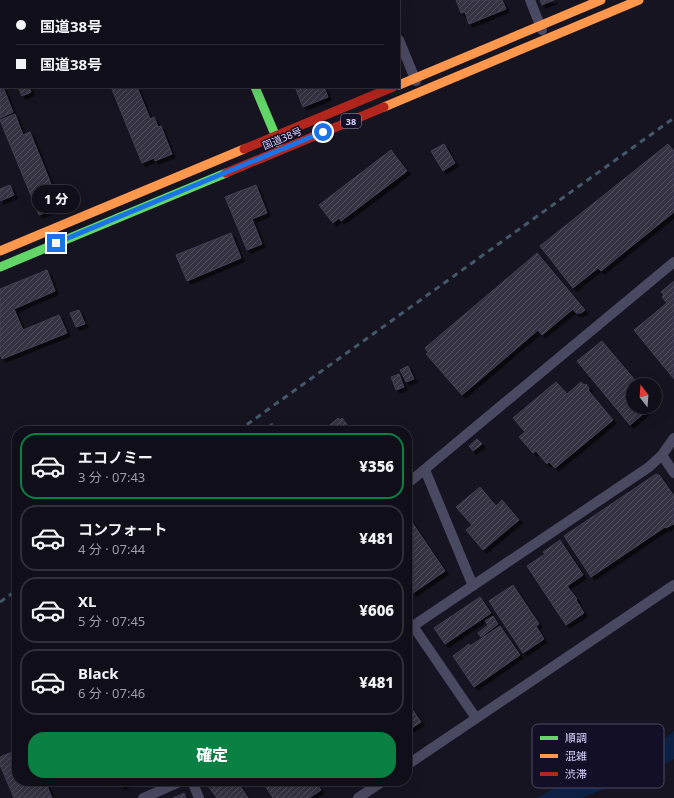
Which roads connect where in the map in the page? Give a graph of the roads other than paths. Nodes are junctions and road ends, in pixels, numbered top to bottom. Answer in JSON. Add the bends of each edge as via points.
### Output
{"nodes":[{"id":1,"x":530,"y":0,"type":"edge"},
{"id":2,"x":601,"y":0,"type":"edge"},
{"id":3,"x":639,"y":0,"type":"edge"},
{"id":4,"x":540,"y":25,"type":"junction"},
{"id":5,"x":546,"y":38,"type":"junction"},
{"id":6,"x":400,"y":42,"type":"edge"},
{"id":7,"x":415,"y":78,"type":"junction"},
{"id":8,"x":400,"y":84,"type":"edge"},
{"id":9,"x":255,"y":88,"type":"edge"},
{"id":10,"x":391,"y":88,"type":"edge"},
{"id":11,"x":420,"y":91,"type":"junction"},
{"id":12,"x":276,"y":136,"type":"junction"},
{"id":13,"x":282,"y":150,"type":"junction"},
{"id":14,"x":0,"y":251,"type":"edge"},
{"id":15,"x":674,"y":262,"type":"edge"},
{"id":16,"x":0,"y":267,"type":"edge"},
{"id":17,"x":674,"y":438,"type":"edge"},
{"id":18,"x":662,"y":455,"type":"junction"},
{"id":19,"x":425,"y":470,"type":"junction"},
{"id":20,"x":674,"y":473,"type":"edge"},
{"id":21,"x":412,"y":480,"type":"edge"},
{"id":22,"x":674,"y":585,"type":"edge"},
{"id":23,"x":473,"y":586,"type":"junction"},
{"id":24,"x":412,"y":627,"type":"edge"},
{"id":25,"x":412,"y":631,"type":"edge"},
{"id":26,"x":476,"y":718,"type":"junction"},
{"id":27,"x":412,"y":762,"type":"edge"},
{"id":28,"x":171,"y":786,"type":"edge"},
{"id":29,"x":194,"y":786,"type":"edge"},
{"id":30,"x":376,"y":786,"type":"edge"},
{"id":31,"x":143,"y":798,"type":"edge"},
{"id":32,"x":199,"y":798,"type":"edge"},
{"id":33,"x":358,"y":798,"type":"edge"}],
"edges":[{"from":1,"to":4,"type":"street"},
{"from":2,"to":4,"type":"main road"},
{"from":3,"to":5,"type":"main road","name":"国道38号","number":"38"},
{"from":4,"to":5,"type":"street"},
{"from":4,"to":7,"type":"main road"},
{"from":5,"to":11,"type":"main road","name":"国道38号","number":"38"},
{"from":6,"to":7,"type":"street"},
{"from":7,"to":8,"type":"main road"},
{"from":7,"to":11,"type":"street"},
{"from":9,"to":12,"type":"main road"},
{"from":10,"to":12,"type":"main road","name":"国道38号","number":"38"},
{"from":11,"to":13,"type":"main road","name":"国道38号","number":"38"},
{"from":12,"to":13,"type":"main road"},
{"from":12,"to":14,"type":"main road","name":"国道38号","number":"38"},
{"from":13,"to":16,"type":"main road","name":"国道38号","number":"38"},
{"from":15,"to":19,"type":"street"},
{"from":17,"to":18,"type":"street"},
{"from":18,"to":20,"type":"street"},
{"from":18,"to":23,"type":"street","via":[[649,467]]},
{"from":19,"to":21,"type":"street"},
{"from":19,"to":23,"type":"street"},
{"from":22,"to":26,"type":"street"},
{"from":23,"to":24,"type":"street"},
{"from":25,"to":26,"type":"street"},
{"from":26,"to":27,"type":"street"},
{"from":28,"to":31,"type":"street"},
{"from":29,"to":32,"type":"street"},
{"from":30,"to":33,"type":"street"}]}
